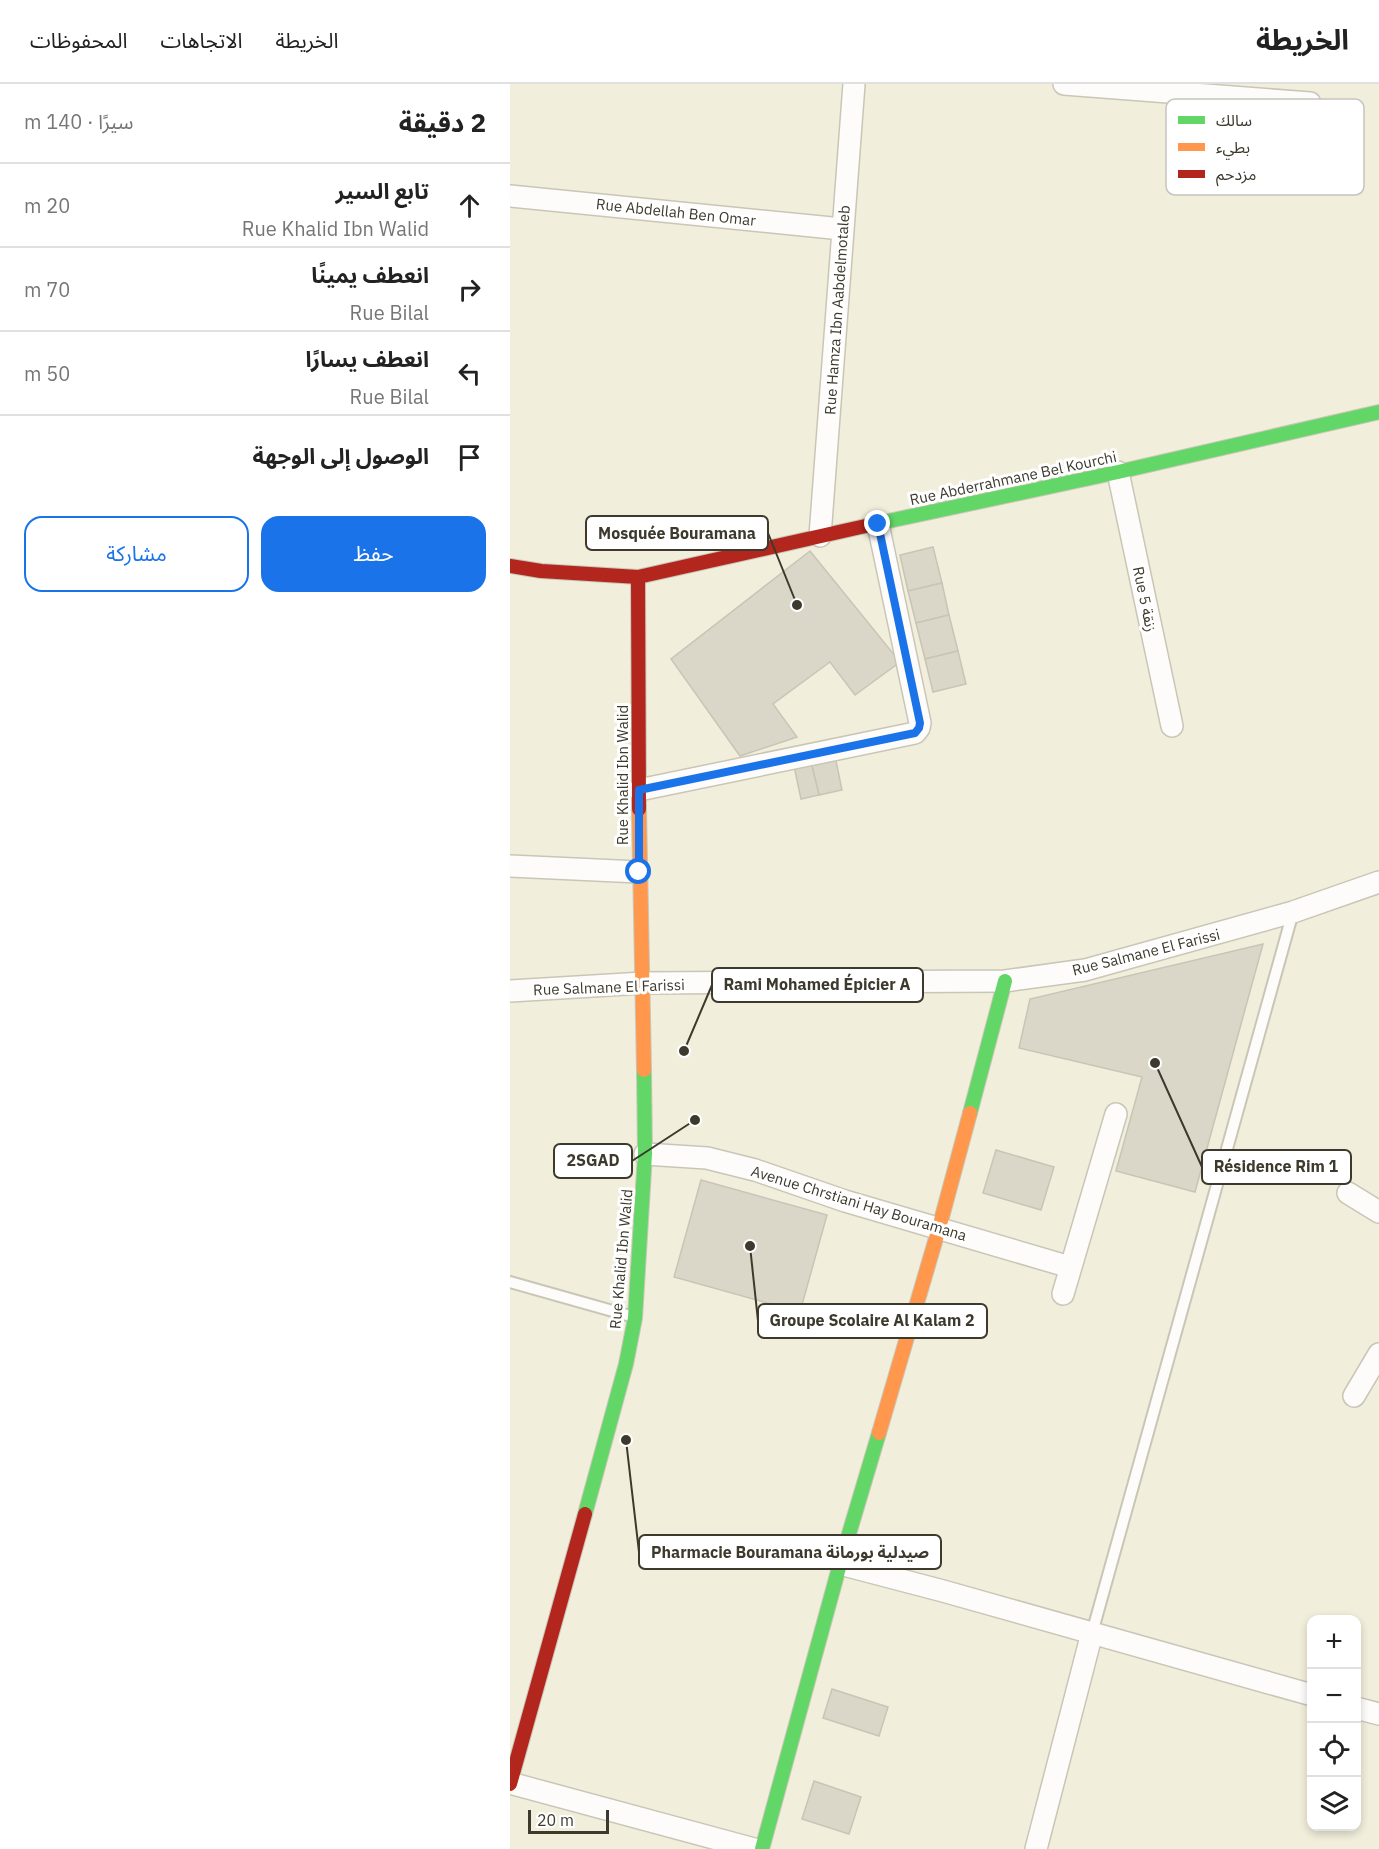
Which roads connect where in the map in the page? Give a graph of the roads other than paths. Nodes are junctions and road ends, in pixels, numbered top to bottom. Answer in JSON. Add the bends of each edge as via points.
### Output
{"nodes":[{"id":1,"x":854,"y":84,"type":"edge"},
{"id":2,"x":1064,"y":84,"type":"edge"},
{"id":3,"x":1258,"y":99,"type":"edge"},
{"id":4,"x":510,"y":196,"type":"edge"},
{"id":5,"x":842,"y":229,"type":"junction"},
{"id":6,"x":1379,"y":412,"type":"edge"},
{"id":7,"x":1118,"y":472,"type":"junction"},
{"id":8,"x":878,"y":524,"type":"junction"},
{"id":9,"x":820,"y":536,"type":"junction"},
{"id":10,"x":510,"y":566,"type":"edge"},
{"id":11,"x":638,"y":577,"type":"junction"},
{"id":12,"x":1172,"y":726,"type":"dead end"},
{"id":13,"x":639,"y":790,"type":"junction"},
{"id":14,"x":510,"y":866,"type":"edge"},
{"id":15,"x":639,"y":872,"type":"junction"},
{"id":16,"x":1379,"y":882,"type":"edge"},
{"id":17,"x":1293,"y":912,"type":"junction"},
{"id":18,"x":1005,"y":981,"type":"junction"},
{"id":19,"x":643,"y":983,"type":"junction"},
{"id":20,"x":510,"y":991,"type":"edge"},
{"id":21,"x":1116,"y":1114,"type":"dead end"},
{"id":22,"x":645,"y":1154,"type":"junction"},
{"id":23,"x":1348,"y":1193,"type":"dead end"},
{"id":24,"x":1379,"y":1212,"type":"edge"},
{"id":25,"x":939,"y":1228,"type":"junction"},
{"id":26,"x":1070,"y":1267,"type":"junction"},
{"id":27,"x":510,"y":1282,"type":"edge"},
{"id":28,"x":1063,"y":1294,"type":"dead end"},
{"id":29,"x":635,"y":1318,"type":"junction"},
{"id":30,"x":1379,"y":1354,"type":"edge"},
{"id":31,"x":1353,"y":1396,"type":"dead end"},
{"id":32,"x":840,"y":1564,"type":"junction"},
{"id":33,"x":1092,"y":1633,"type":"junction"},
{"id":34,"x":1307,"y":1694,"type":"edge"},
{"id":35,"x":1361,"y":1709,"type":"edge"},
{"id":36,"x":1379,"y":1714,"type":"edge"},
{"id":37,"x":510,"y":1783,"type":"edge"},
{"id":38,"x":754,"y":1849,"type":"edge"},
{"id":39,"x":762,"y":1849,"type":"edge"},
{"id":40,"x":1036,"y":1849,"type":"edge"}],
"edges":[{"from":1,"to":5,"type":"street","name":"Rue Hamza Ibn Aabdelmotaleb"},
{"from":2,"to":3,"type":"street"},
{"from":4,"to":5,"type":"street","name":"Rue Abdellah Ben Omar"},
{"from":5,"to":9,"type":"street","name":"Rue Hamza Ibn Aabdelmotaleb"},
{"from":6,"to":7,"type":"street","name":"Rue Abderrahmane Bel Kourchi"},
{"from":7,"to":8,"type":"street","name":"Rue Abderrahmane Bel Kourchi"},
{"from":7,"to":12,"type":"street","name":"Rue 5 زنقة"},
{"from":8,"to":9,"type":"street","name":"Rue Abderrahmane Bel Kourchi"},
{"from":8,"to":13,"type":"street","via":[[920,723],[915,733]]},
{"from":9,"to":11,"type":"street","name":"Rue Abderrahmane Bel Kourchi"},
{"from":10,"to":11,"type":"street","name":"Rue Abderrahmane Bel Kourchi"},
{"from":11,"to":13,"type":"street","name":"Rue Khalid Ibn Walid"},
{"from":13,"to":15,"type":"street","name":"Rue Khalid Ibn Walid"},
{"from":14,"to":15,"type":"street"},
{"from":15,"to":19,"type":"street","name":"Rue Khalid Ibn Walid"},
{"from":16,"to":17,"type":"street","name":"Rue Salmane El Farissi"},
{"from":17,"to":18,"type":"street","name":"Rue Salmane El Farissi","via":[[1085,970]]},
{"from":17,"to":33,"type":"lane"},
{"from":18,"to":19,"type":"street","name":"Rue Salmane El Farissi"},
{"from":18,"to":25,"type":"street"},
{"from":19,"to":20,"type":"street","name":"Rue Salmane El Farissi"},
{"from":19,"to":22,"type":"street","name":"Rue Khalid Ibn Walid"},
{"from":21,"to":26,"type":"street"},
{"from":22,"to":25,"type":"street","name":"Avenue Chrstiani Hay Bouramana","via":[[707,1158],[755,1170]]},
{"from":22,"to":29,"type":"street","name":"Rue Khalid Ibn Walid"},
{"from":23,"to":24,"type":"street"},
{"from":25,"to":26,"type":"street","name":"Avenue Chrstiani Hay Bouramana"},
{"from":25,"to":32,"type":"street"},
{"from":26,"to":28,"type":"street"},
{"from":27,"to":29,"type":"lane"},
{"from":29,"to":37,"type":"street","name":"Rue Khalid Ibn Walid","via":[[611,1421]]},
{"from":30,"to":31,"type":"street"},
{"from":32,"to":33,"type":"street"},
{"from":32,"to":39,"type":"street"},
{"from":33,"to":34,"type":"street"},
{"from":33,"to":40,"type":"street"},
{"from":35,"to":36,"type":"street"},
{"from":37,"to":38,"type":"street"}]}
